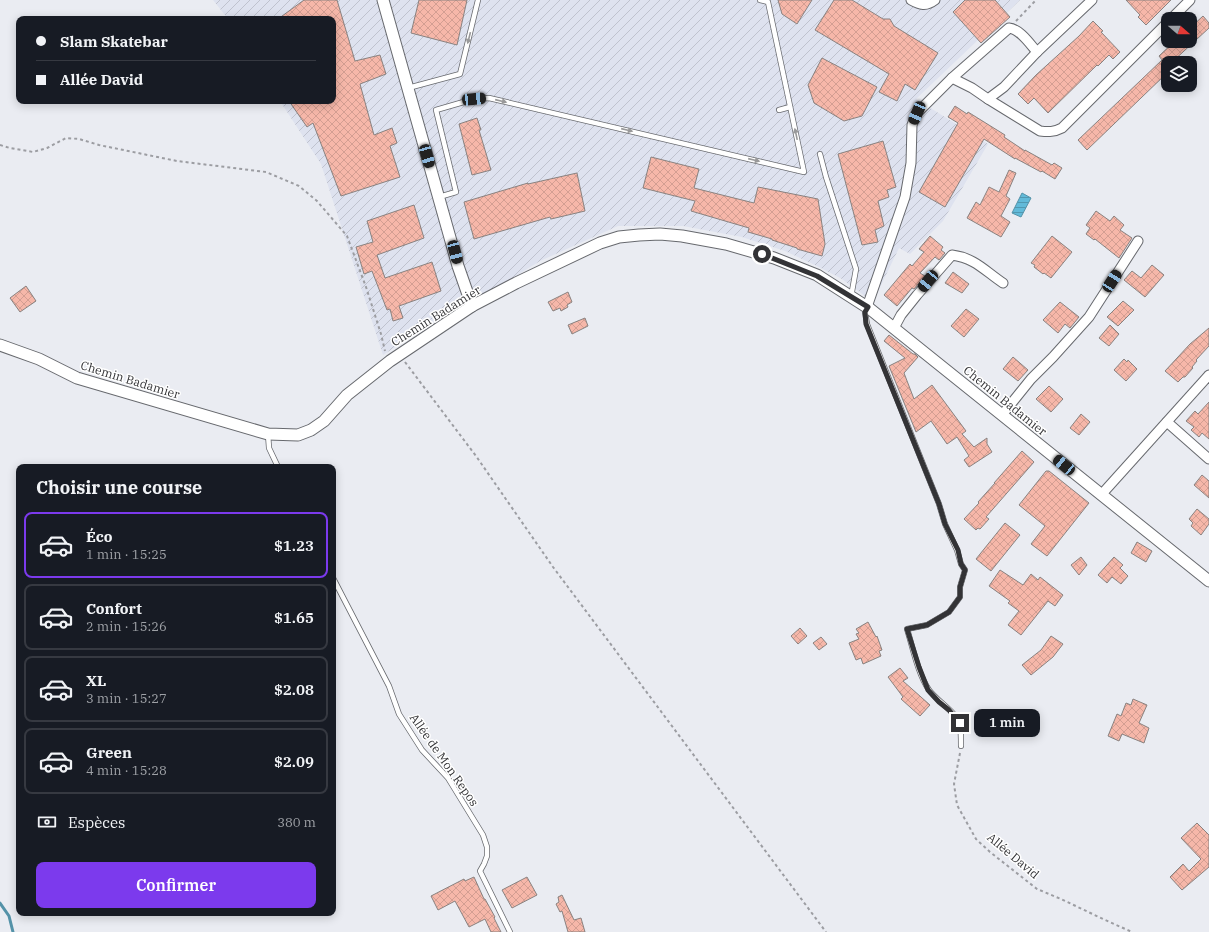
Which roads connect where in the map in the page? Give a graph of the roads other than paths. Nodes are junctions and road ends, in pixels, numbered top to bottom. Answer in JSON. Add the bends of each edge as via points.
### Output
{"nodes":[{"id":1,"x":384,"y":0,"type":"edge"},
{"id":2,"x":478,"y":0,"type":"edge"},
{"id":3,"x":760,"y":0,"type":"edge"},
{"id":4,"x":911,"y":0,"type":"edge"},
{"id":5,"x":934,"y":0,"type":"edge"},
{"id":6,"x":1092,"y":0,"type":"edge"},
{"id":7,"x":1190,"y":0,"type":"edge"},
{"id":8,"x":1178,"y":12,"type":"edge"},
{"id":9,"x":1161,"y":29,"type":"edge"},
{"id":10,"x":1037,"y":52,"type":"junction"},
{"id":11,"x":952,"y":78,"type":"junction"},
{"id":12,"x":408,"y":88,"type":"junction"},
{"id":13,"x":988,"y":99,"type":"junction"},
{"id":14,"x":790,"y":107,"type":"junction"},
{"id":15,"x":779,"y":110,"type":"dead end"},
{"id":16,"x":820,"y":154,"type":"dead end"},
{"id":17,"x":439,"y":197,"type":"junction"},
{"id":18,"x":1138,"y":241,"type":"dead end"},
{"id":19,"x":1003,"y":283,"type":"dead end"},
{"id":20,"x":851,"y":296,"type":"junction"},
{"id":21,"x":472,"y":306,"type":"junction"},
{"id":22,"x":868,"y":307,"type":"junction"},
{"id":23,"x":894,"y":328,"type":"junction"},
{"id":24,"x":0,"y":345,"type":"edge"},
{"id":25,"x":1209,"y":375,"type":"edge"},
{"id":26,"x":1002,"y":415,"type":"junction"},
{"id":27,"x":1167,"y":422,"type":"junction"},
{"id":28,"x":268,"y":434,"type":"junction"},
{"id":29,"x":1209,"y":459,"type":"edge"},
{"id":30,"x":277,"y":464,"type":"edge"},
{"id":31,"x":1101,"y":495,"type":"junction"},
{"id":32,"x":1209,"y":580,"type":"edge"},
{"id":33,"x":336,"y":584,"type":"edge"},
{"id":34,"x":961,"y":746,"type":"road end"},
{"id":35,"x":510,"y":932,"type":"edge"}],
"edges":[{"from":1,"to":12,"type":"street"},
{"from":2,"to":12,"type":"lane","one_way":true,"via":[[460,74]]},
{"from":3,"to":14,"type":"lane","via":[[768,2]]},
{"from":4,"to":5,"type":"street","via":[[920,5]]},
{"from":6,"to":10,"type":"street"},
{"from":7,"to":8,"type":"street"},
{"from":9,"to":13,"type":"street","via":[[1062,128],[1049,132],[1040,131]]},
{"from":10,"to":11,"type":"street","via":[[1018,32],[1009,28]]},
{"from":10,"to":13,"type":"street","via":[[1004,87]]},
{"from":11,"to":13,"type":"street"},
{"from":11,"to":22,"type":"street","via":[[917,113],[912,125],[911,163],[905,197]]},
{"from":12,"to":17,"type":"street"},
{"from":14,"to":15,"type":"lane"},
{"from":17,"to":14,"type":"lane","one_way":true,"via":[[456,192],[436,110],[474,99],[489,98],[804,172]]},
{"from":16,"to":20,"type":"lane","via":[[856,269]]},
{"from":17,"to":21,"type":"street"},
{"from":18,"to":26,"type":"street","via":[[1088,317],[1030,379]]},
{"from":19,"to":23,"type":"street","via":[[975,262],[964,256],[952,255],[901,315]]},
{"from":20,"to":21,"type":"street","name":"Chemin Badamier","via":[[817,276],[774,258],[726,244],[660,234],[618,237],[600,243]]},
{"from":20,"to":22,"type":"street","name":"Chemin Badamier"},
{"from":21,"to":28,"type":"street","name":"Chemin Badamier","via":[[390,361],[347,395],[324,421],[311,430],[298,435]]},
{"from":22,"to":23,"type":"street","name":"Chemin Badamier"},
{"from":22,"to":34,"type":"lane","via":[[865,312],[866,324],[965,570],[960,597],[949,612],[927,625],[907,629],[928,690],[960,723]]},
{"from":23,"to":26,"type":"street","name":"Chemin Badamier"},
{"from":24,"to":28,"type":"street","name":"Chemin Badamier","via":[[39,359],[77,378]]},
{"from":25,"to":27,"type":"street"},
{"from":26,"to":31,"type":"street","name":"Chemin Badamier"},
{"from":27,"to":29,"type":"street"},
{"from":27,"to":31,"type":"street"},
{"from":28,"to":30,"type":"lane","via":[[269,448]]},
{"from":31,"to":32,"type":"street","name":"Chemin Badamier"},
{"from":33,"to":35,"type":"lane","name":"Allée de Mon Repos","via":[[389,686],[399,714],[422,750],[448,778],[483,835],[488,846],[487,856],[480,871]]}]}
